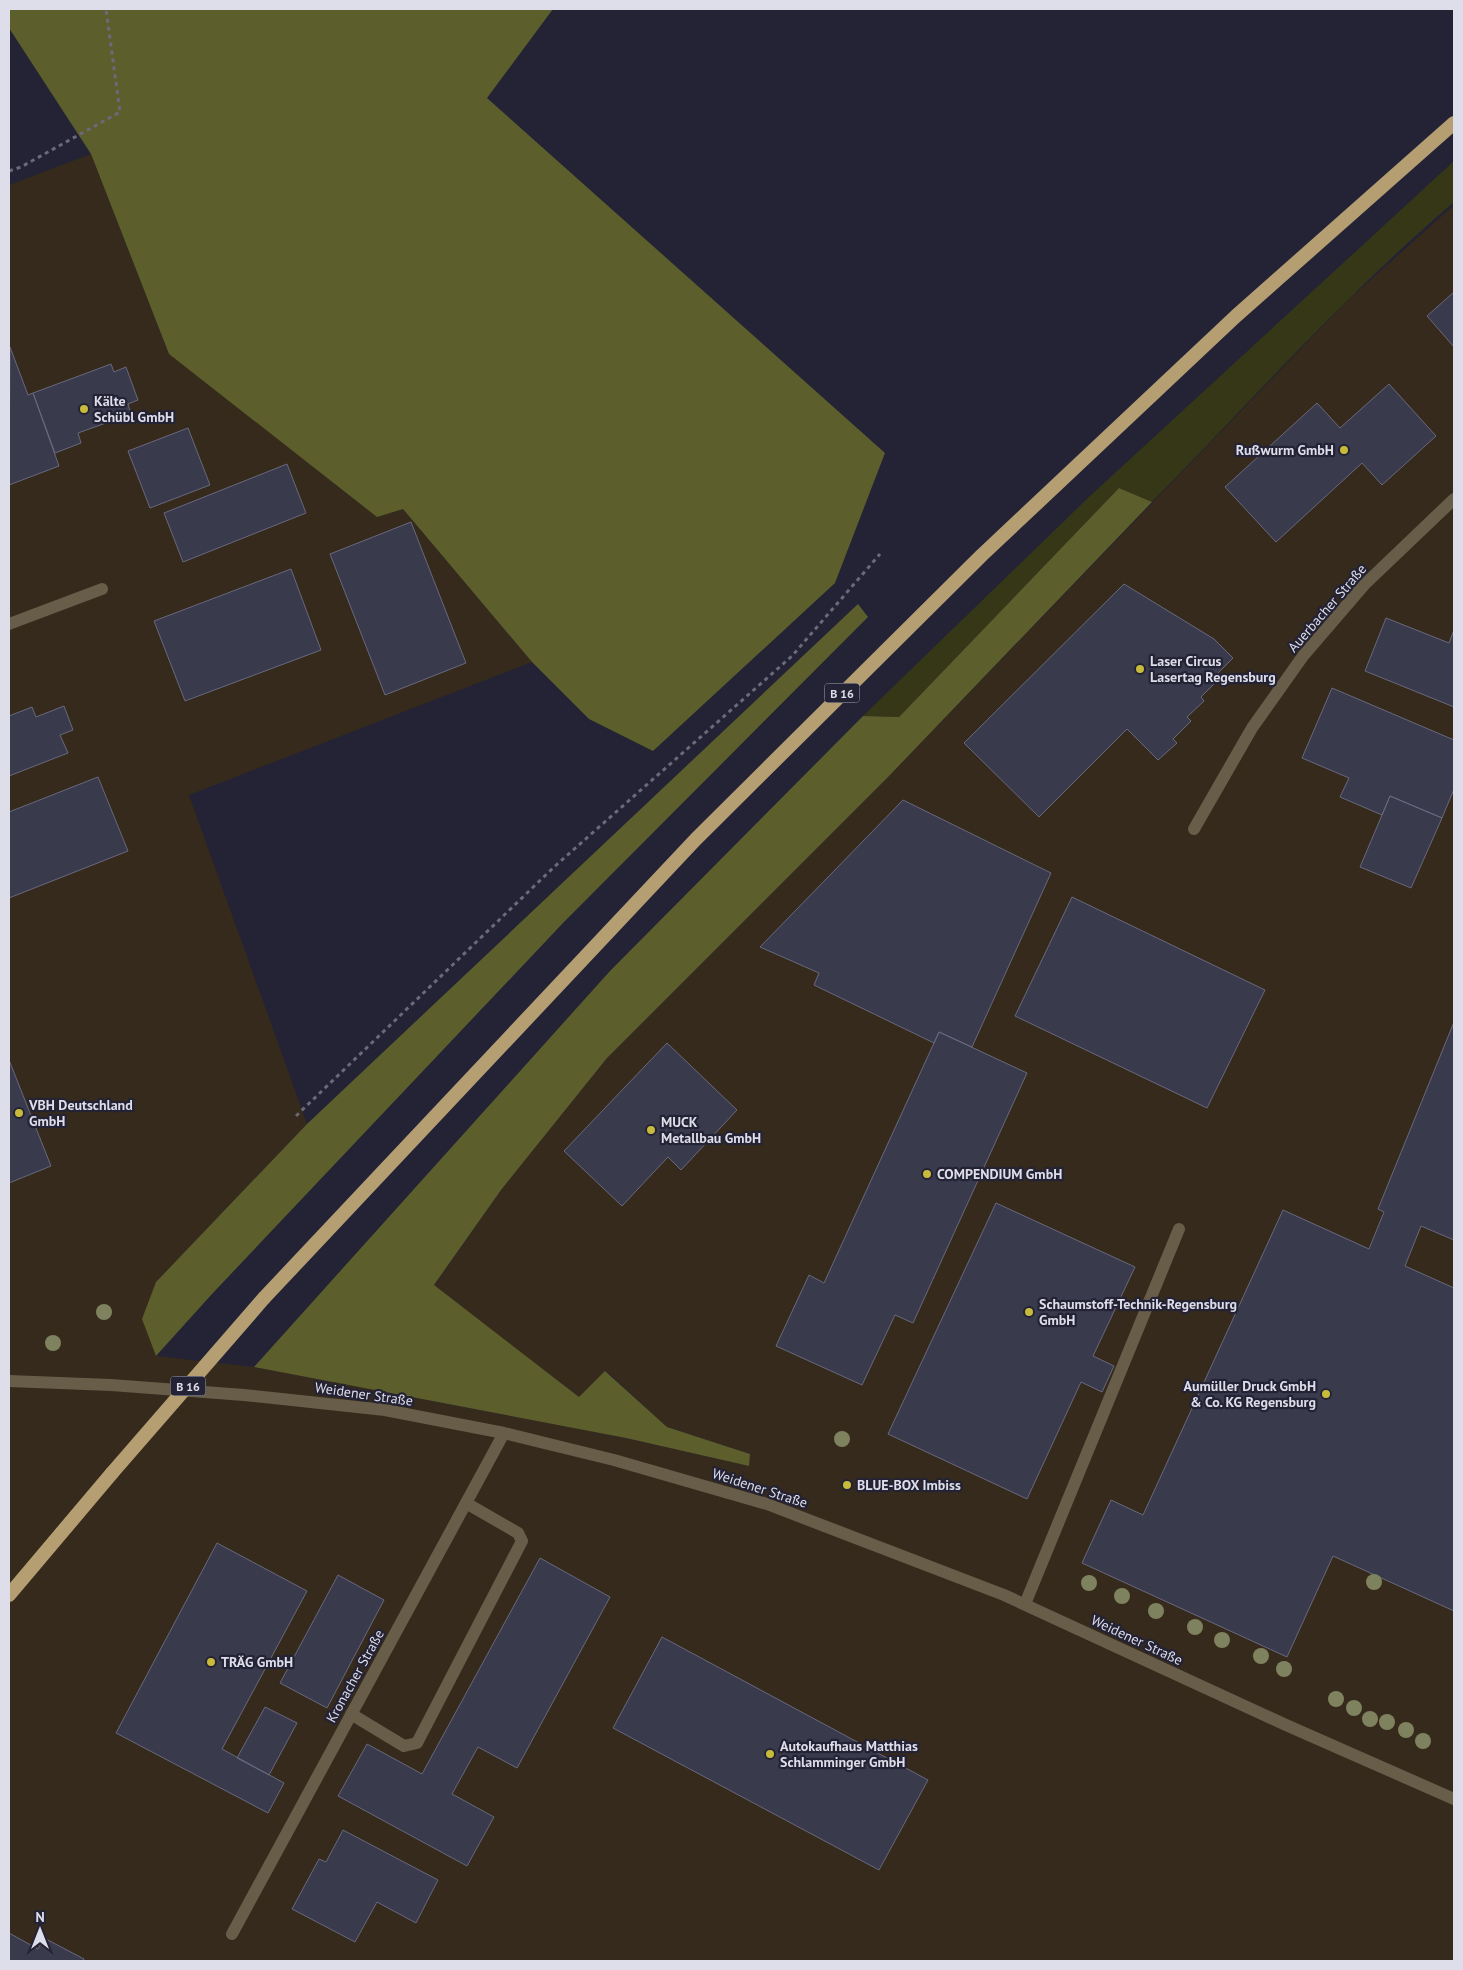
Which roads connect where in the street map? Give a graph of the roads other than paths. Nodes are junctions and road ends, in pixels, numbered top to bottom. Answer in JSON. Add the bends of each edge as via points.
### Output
{"nodes":[{"id":1,"x":1454,"y":123,"type":"edge"},
{"id":2,"x":1454,"y":500,"type":"edge"},
{"id":3,"x":102,"y":589,"type":"dead end"},
{"id":4,"x":9,"y":624,"type":"edge"},
{"id":5,"x":1194,"y":829,"type":"dead end"},
{"id":6,"x":1179,"y":1229,"type":"dead end"},
{"id":7,"x":9,"y":1381,"type":"edge"},
{"id":8,"x":504,"y":1433,"type":"junction"},
{"id":9,"x":466,"y":1503,"type":"junction"},
{"id":10,"x":9,"y":1595,"type":"edge"},
{"id":11,"x":1025,"y":1604,"type":"junction"},
{"id":12,"x":351,"y":1714,"type":"junction"},
{"id":13,"x":1454,"y":1799,"type":"edge"},
{"id":14,"x":232,"y":1934,"type":"dead end"}],
"edges":[{"from":1,"to":10,"type":"highway","number":"B 16","bridge":true,"via":[[1236,316],[975,562],[696,839],[264,1298]]},
{"from":2,"to":5,"type":"street","name":"Auerbacher Straße","via":[[1364,585],[1303,656],[1252,728]]},
{"from":3,"to":4,"type":"street"},
{"from":6,"to":11,"type":"street"},
{"from":7,"to":8,"type":"street","name":"Weidener Straße","via":[[244,1395],[385,1410]]},
{"from":8,"to":9,"type":"street","name":"Kronacher Straße"},
{"from":8,"to":11,"type":"street","name":"Weidener Straße","via":[[614,1460],[767,1504]]},
{"from":9,"to":12,"type":"street","name":"Kronacher Straße"},
{"from":9,"to":12,"type":"street","via":[[518,1533],[522,1541],[417,1743],[404,1746]]},
{"from":11,"to":13,"type":"street","name":"Weidener Straße"},
{"from":12,"to":14,"type":"street","name":"Kronacher Straße"}]}
